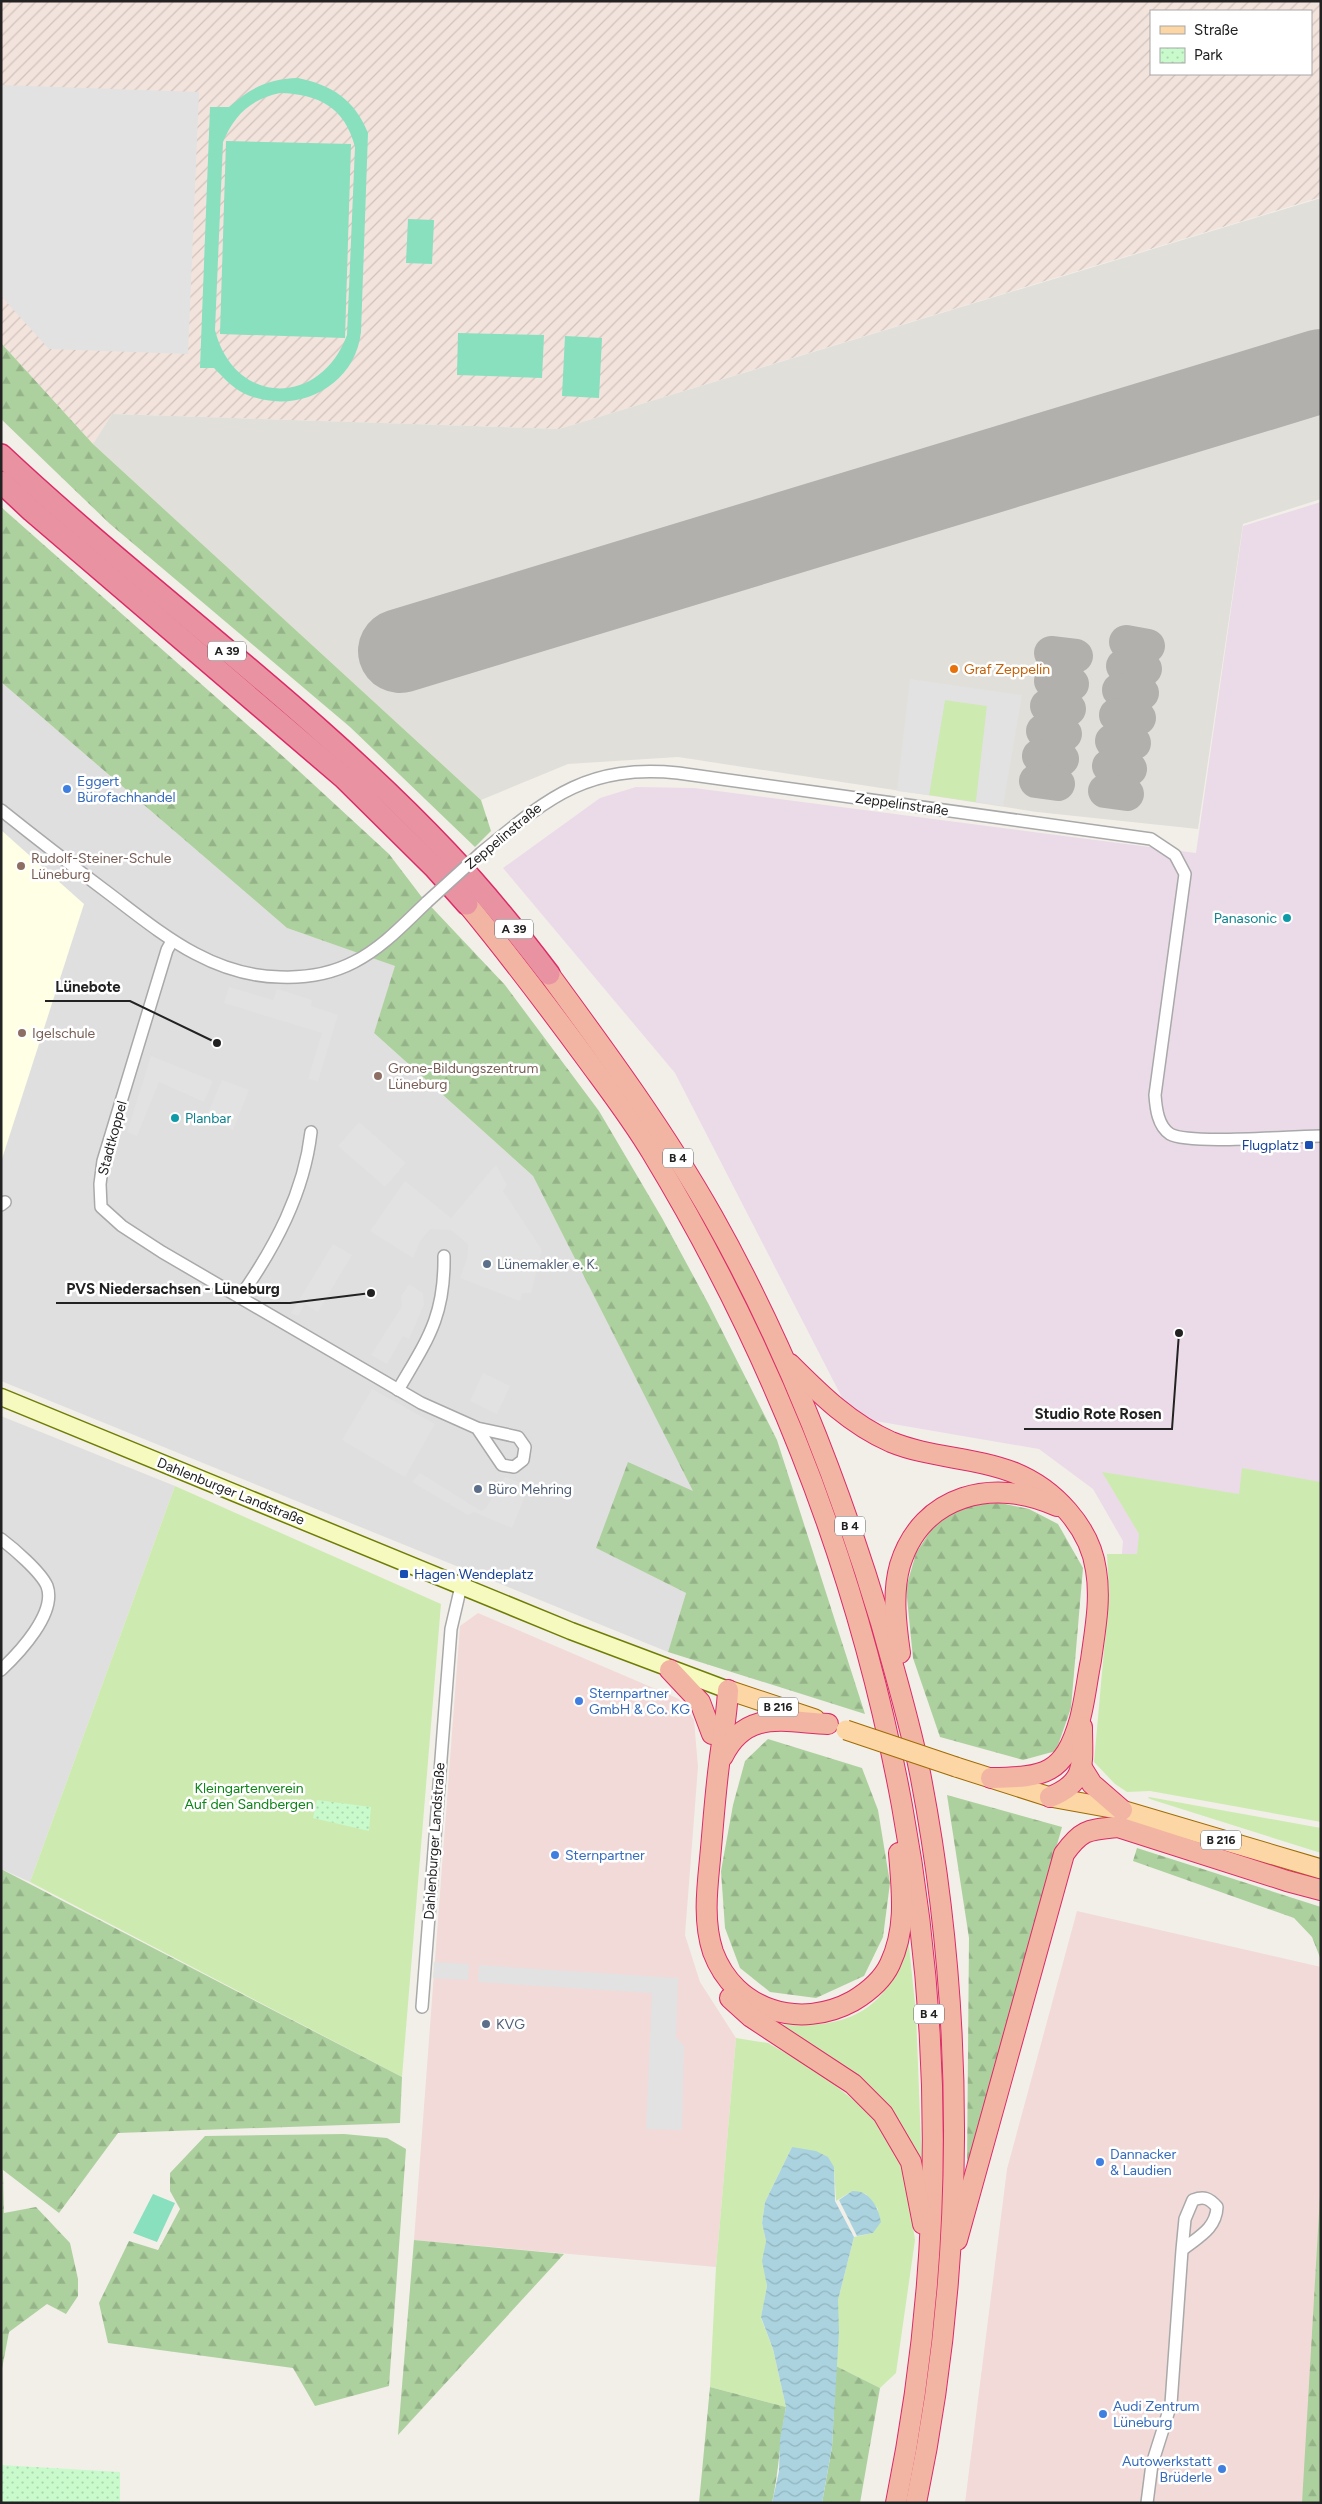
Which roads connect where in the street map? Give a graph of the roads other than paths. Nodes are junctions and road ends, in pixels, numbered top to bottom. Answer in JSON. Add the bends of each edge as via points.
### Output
{"nodes":[{"id":1,"x":1,"y":455,"type":"edge"},
{"id":2,"x":1,"y":482,"type":"edge"},
{"id":3,"x":1,"y":810,"type":"edge"},
{"id":4,"x":467,"y":904,"type":"joint"},
{"id":5,"x":172,"y":941,"type":"junction"},
{"id":6,"x":549,"y":974,"type":"joint"},
{"id":7,"x":312,"y":1132,"type":"dead end"},
{"id":8,"x":1321,"y":1136,"type":"edge"},
{"id":9,"x":444,"y":1256,"type":"dead end"},
{"id":10,"x":240,"y":1297,"type":"junction"},
{"id":11,"x":783,"y":1357,"type":"junction"},
{"id":12,"x":398,"y":1390,"type":"junction"},
{"id":13,"x":1,"y":1397,"type":"edge"},
{"id":14,"x":477,"y":1428,"type":"dead end"},
{"id":15,"x":1068,"y":1511,"type":"junction"},
{"id":16,"x":1,"y":1539,"type":"edge"},
{"id":17,"x":462,"y":1586,"type":"junction"},
{"id":18,"x":665,"y":1668,"type":"junction"},
{"id":19,"x":1,"y":1670,"type":"edge"},
{"id":20,"x":728,"y":1690,"type":"junction"},
{"id":21,"x":902,"y":1699,"type":"junction"},
{"id":22,"x":1083,"y":1710,"type":"junction"},
{"id":23,"x":837,"y":1727,"type":"junction"},
{"id":24,"x":712,"y":1734,"type":"junction"},
{"id":25,"x":719,"y":1765,"type":"junction"},
{"id":26,"x":1082,"y":1768,"type":"junction"},
{"id":27,"x":897,"y":1774,"type":"junction"},
{"id":28,"x":991,"y":1778,"type":"junction"},
{"id":29,"x":1050,"y":1796,"type":"junction"},
{"id":30,"x":1120,"y":1819,"type":"junction"},
{"id":31,"x":1321,"y":1868,"type":"edge"},
{"id":32,"x":1321,"y":1890,"type":"edge"},
{"id":33,"x":422,"y":2007,"type":"dead end"},
{"id":34,"x":1182,"y":2250,"type":"dead end"},
{"id":35,"x":939,"y":2255,"type":"junction"},
{"id":36,"x":896,"y":2503,"type":"edge"},
{"id":37,"x":916,"y":2503,"type":"edge"},
{"id":38,"x":1147,"y":2503,"type":"edge"}],
"edges":[{"from":1,"to":6,"type":"highway","number":"A 39","via":[[45,497],[360,767],[447,852]]},
{"from":2,"to":4,"type":"highway","number":"A 39","via":[[344,778]]},
{"from":3,"to":5,"type":"street"},
{"from":4,"to":27,"type":"highway","number":"B 4","via":[[537,991],[649,1148],[694,1224],[742,1316],[788,1421],[829,1528],[847,1582]]},
{"from":5,"to":8,"type":"street","name":"Zeppelinstraße","bridge":true,"via":[[213,963],[252,975],[294,978],[353,962],[391,936],[539,806],[569,788],[601,776],[638,770],[1152,839],[1175,854],[1185,874],[1156,1095],[1161,1122],[1171,1134],[1196,1140]]},
{"from":5,"to":10,"type":"street","name":"Stadtkoppel","via":[[103,1161],[102,1207],[122,1226],[154,1247]]},
{"from":6,"to":11,"type":"highway","number":"B 4","via":[[666,1138],[735,1258]]},
{"from":7,"to":10,"type":"street","via":[[308,1160],[290,1208],[261,1267]]},
{"from":9,"to":12,"type":"street","via":[[441,1307],[430,1335]]},
{"from":10,"to":12,"type":"street","name":"Stadtkoppel"},
{"from":11,"to":15,"type":"highway","via":[[820,1394],[866,1430],[919,1451],[1014,1473],[1048,1492]]},
{"from":11,"to":21,"type":"highway","number":"B 4","via":[[848,1521]]},
{"from":12,"to":14,"type":"street","name":"Stadtkoppel"},
{"from":13,"to":17,"type":"main road","name":"Dahlenburger Landstraße"},
{"from":15,"to":21,"type":"highway","via":[[1024,1495],[981,1494],[962,1497],[945,1506],[916,1532],[902,1561],[896,1587],[897,1632],[905,1683]]},
{"from":15,"to":22,"type":"highway","via":[[1084,1535],[1096,1568],[1098,1617]]},
{"from":16,"to":19,"type":"street","via":[[37,1572],[46,1586],[48,1600],[43,1617],[30,1637]]},
{"from":17,"to":18,"type":"main road","name":"Dahlenburger Landstraße"},
{"from":17,"to":33,"type":"street","name":"Dahlenburger Landstraße","via":[[451,1629]]},
{"from":18,"to":20,"type":"main road","number":"B 216"},
{"from":18,"to":24,"type":"highway","via":[[700,1702]]},
{"from":20,"to":23,"type":"main road","number":"B 216"},
{"from":20,"to":24,"type":"highway","via":[[716,1714]]},
{"from":20,"to":25,"type":"highway"},
{"from":21,"to":35,"type":"highway","number":"B 4","via":[[921,1778],[949,2002],[953,2141]]},
{"from":22,"to":26,"type":"highway"},
{"from":22,"to":28,"type":"highway","via":[[1074,1741],[1058,1764],[1047,1771],[1019,1777]]},
{"from":23,"to":25,"type":"highway","via":[[756,1723],[735,1736]]},
{"from":23,"to":28,"type":"main road","number":"B 216","bridge":true},
{"from":24,"to":35,"type":"highway","via":[[699,1907],[705,1954],[721,1988],[736,2005],[853,2084],[883,2114],[910,2162]]},
{"from":25,"to":27,"type":"highway","via":[[707,1907],[708,1932],[714,1953],[742,1995],[770,2009],[797,2015],[822,2014],[861,1996],[889,1966],[897,1947],[903,1910],[895,1790]]},
{"from":26,"to":29,"type":"highway","via":[[1073,1785]]},
{"from":26,"to":30,"type":"highway"},
{"from":27,"to":35,"type":"highway","number":"B 4","via":[[914,1865],[928,2003]]},
{"from":28,"to":29,"type":"main road","number":"B 216"},
{"from":29,"to":30,"type":"main road","number":"B 216"},
{"from":30,"to":31,"type":"main road","number":"B 216"},
{"from":30,"to":32,"type":"highway","number":"B 216","via":[[1287,1881]]},
{"from":30,"to":35,"type":"highway","via":[[1076,1838],[1064,1854],[959,2237]]},
{"from":34,"to":38,"type":"street","via":[[1171,2404],[1152,2464]]},
{"from":35,"to":36,"type":"highway","number":"B 4"},
{"from":35,"to":37,"type":"highway","number":"B 4","via":[[937,2376]]}]}
